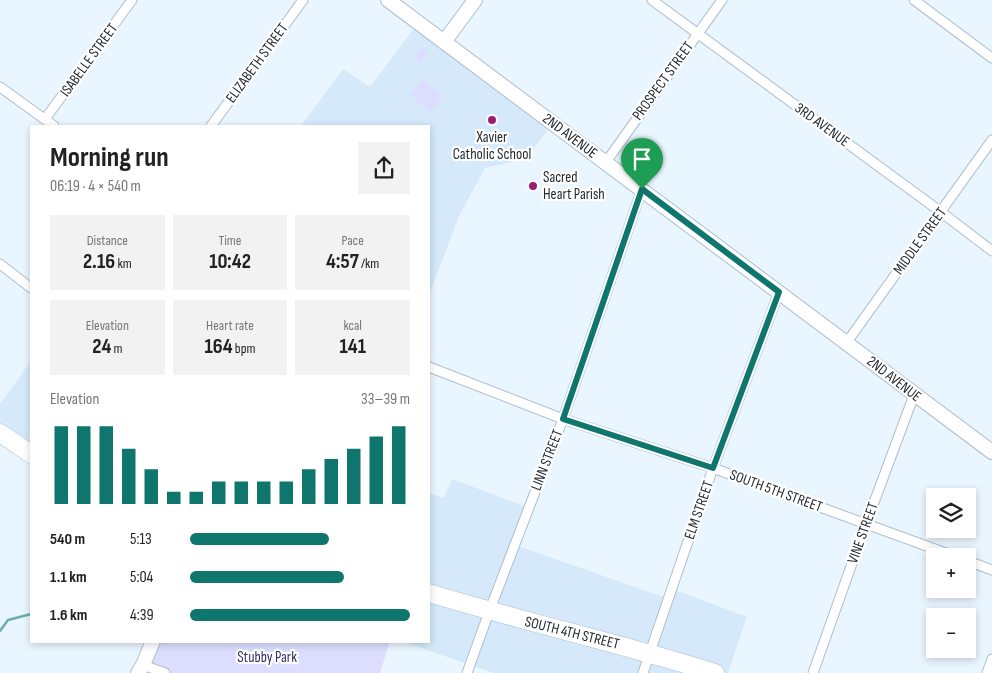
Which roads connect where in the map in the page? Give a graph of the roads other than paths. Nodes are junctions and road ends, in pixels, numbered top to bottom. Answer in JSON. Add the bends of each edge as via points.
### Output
{"nodes":[{"id":1,"x":132,"y":0,"type":"edge"},
{"id":2,"x":303,"y":0,"type":"edge"},
{"id":3,"x":388,"y":0,"type":"edge"},
{"id":4,"x":475,"y":0,"type":"edge"},
{"id":5,"x":652,"y":0,"type":"edge"},
{"id":6,"x":722,"y":0,"type":"edge"},
{"id":7,"x":914,"y":0,"type":"edge"},
{"id":8,"x":697,"y":34,"type":"junction"},
{"id":9,"x":444,"y":42,"type":"junction"},
{"id":10,"x":992,"y":58,"type":"edge"},
{"id":11,"x":0,"y":87,"type":"edge"},
{"id":12,"x":45,"y":119,"type":"junction"},
{"id":13,"x":53,"y":125,"type":"edge"},
{"id":14,"x":212,"y":125,"type":"edge"},
{"id":15,"x":992,"y":140,"type":"edge"},
{"id":16,"x":606,"y":162,"type":"junction"},
{"id":17,"x":642,"y":189,"type":"junction"},
{"id":18,"x":941,"y":212,"type":"junction"},
{"id":19,"x":992,"y":251,"type":"edge"},
{"id":20,"x":0,"y":264,"type":"edge"},
{"id":21,"x":30,"y":287,"type":"edge"},
{"id":22,"x":779,"y":292,"type":"junction"},
{"id":23,"x":847,"y":342,"type":"junction"},
{"id":24,"x":430,"y":367,"type":"edge"},
{"id":25,"x":914,"y":394,"type":"junction"},
{"id":26,"x":563,"y":419,"type":"junction"},
{"id":27,"x":0,"y":433,"type":"edge"},
{"id":28,"x":992,"y":452,"type":"edge"},
{"id":29,"x":30,"y":453,"type":"edge"},
{"id":30,"x":713,"y":468,"type":"junction"},
{"id":31,"x":866,"y":524,"type":"junction"},
{"id":32,"x":932,"y":548,"type":"edge"},
{"id":33,"x":976,"y":564,"type":"edge"},
{"id":34,"x":992,"y":570,"type":"edge"},
{"id":35,"x":430,"y":593,"type":"edge"},
{"id":36,"x":488,"y":612,"type":"junction"},
{"id":37,"x":152,"y":643,"type":"edge"},
{"id":38,"x":651,"y":653,"type":"junction"},
{"id":39,"x":992,"y":659,"type":"edge"},
{"id":40,"x":141,"y":669,"type":"edge"},
{"id":41,"x":165,"y":673,"type":"edge"},
{"id":42,"x":467,"y":673,"type":"edge"},
{"id":43,"x":643,"y":673,"type":"edge"},
{"id":44,"x":715,"y":673,"type":"edge"},
{"id":45,"x":813,"y":673,"type":"edge"},
{"id":46,"x":987,"y":673,"type":"edge"}],
"edges":[{"from":1,"to":12,"type":"street","name":"ISABELLE STREET"},
{"from":2,"to":14,"type":"street","name":"ELIZABETH STREET"},
{"from":3,"to":9,"type":"street","name":"2ND AVENUE"},
{"from":4,"to":9,"type":"street"},
{"from":5,"to":8,"type":"street","name":"3RD AVENUE"},
{"from":6,"to":8,"type":"street","name":"PROSPECT STREET"},
{"from":7,"to":10,"type":"street"},
{"from":8,"to":16,"type":"street","name":"PROSPECT STREET"},
{"from":8,"to":18,"type":"street","name":"3RD AVENUE"},
{"from":9,"to":16,"type":"street","name":"2ND AVENUE"},
{"from":11,"to":12,"type":"street"},
{"from":12,"to":13,"type":"street"},
{"from":15,"to":18,"type":"street","name":"MIDDLE STREET"},
{"from":16,"to":17,"type":"street","name":"2ND AVENUE"},
{"from":17,"to":22,"type":"street","name":"2ND AVENUE"},
{"from":17,"to":26,"type":"street","name":"LINN STREET"},
{"from":18,"to":19,"type":"street","name":"3RD AVENUE"},
{"from":18,"to":23,"type":"street","name":"MIDDLE STREET"},
{"from":20,"to":21,"type":"street"},
{"from":22,"to":23,"type":"street","name":"2ND AVENUE"},
{"from":22,"to":30,"type":"street","name":"ELM STREET"},
{"from":23,"to":25,"type":"street","name":"2ND AVENUE"},
{"from":24,"to":26,"type":"street","name":"SOUTH 5TH STREET"},
{"from":25,"to":28,"type":"street","name":"2ND AVENUE"},
{"from":25,"to":31,"type":"street","name":"VINE STREET"},
{"from":26,"to":30,"type":"street","name":"SOUTH 5TH STREET"},
{"from":26,"to":36,"type":"street","name":"LINN STREET"},
{"from":27,"to":29,"type":"highway"},
{"from":30,"to":31,"type":"street","name":"SOUTH 5TH STREET"},
{"from":30,"to":38,"type":"street","name":"ELM STREET"},
{"from":31,"to":32,"type":"street","name":"SOUTH 5TH STREET"},
{"from":31,"to":45,"type":"street","name":"VINE STREET"},
{"from":33,"to":34,"type":"street"},
{"from":35,"to":36,"type":"highway","name":"SOUTH 4TH STREET"},
{"from":36,"to":38,"type":"highway","name":"SOUTH 4TH STREET"},
{"from":36,"to":42,"type":"street","name":"LINN STREET"},
{"from":37,"to":40,"type":"street"},
{"from":38,"to":43,"type":"street","name":"ELM STREET"},
{"from":38,"to":44,"type":"highway","name":"SOUTH 4TH STREET"},
{"from":39,"to":46,"type":"street"},
{"from":40,"to":41,"type":"street"}]}
